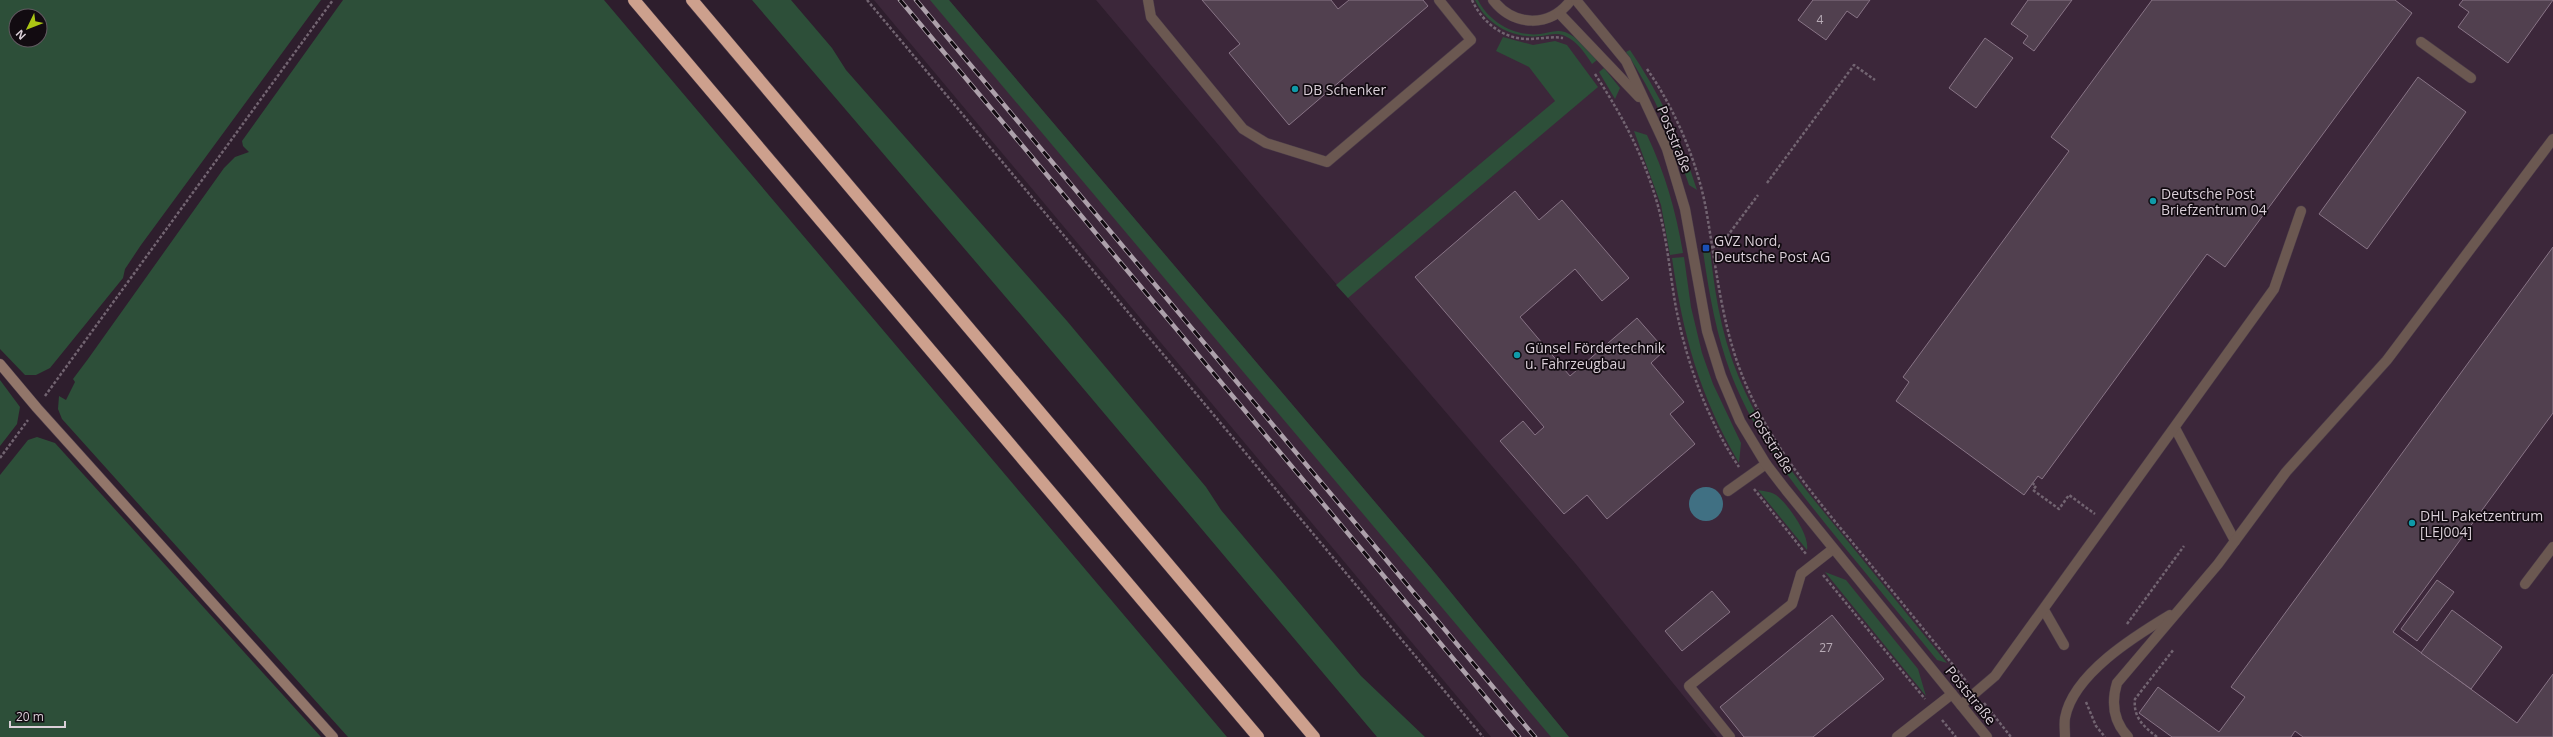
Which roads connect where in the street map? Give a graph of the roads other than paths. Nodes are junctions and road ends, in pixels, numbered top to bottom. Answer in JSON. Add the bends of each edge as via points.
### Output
{"nodes":[{"id":1,"x":634,"y":0,"type":"edge"},
{"id":2,"x":692,"y":0,"type":"edge"},
{"id":3,"x":1148,"y":0,"type":"edge"},
{"id":4,"x":1439,"y":0,"type":"edge"},
{"id":5,"x":1493,"y":0,"type":"edge"},
{"id":6,"x":1571,"y":0,"type":"edge"},
{"id":7,"x":1576,"y":0,"type":"edge"},
{"id":8,"x":1559,"y":13,"type":"junction"},
{"id":9,"x":2421,"y":42,"type":"dead end"},
{"id":10,"x":2470,"y":78,"type":"dead end"},
{"id":11,"x":1646,"y":105,"type":"junction"},
{"id":12,"x":2553,"y":139,"type":"edge"},
{"id":13,"x":2301,"y":211,"type":"dead end"},
{"id":14,"x":0,"y":364,"type":"edge"},
{"id":15,"x":2175,"y":428,"type":"junction"},
{"id":16,"x":1766,"y":464,"type":"junction"},
{"id":17,"x":1728,"y":491,"type":"dead end"},
{"id":18,"x":2235,"y":541,"type":"junction"},
{"id":19,"x":2553,"y":547,"type":"edge"},
{"id":20,"x":1833,"y":549,"type":"junction"},
{"id":21,"x":2526,"y":584,"type":"dead end"},
{"id":22,"x":2044,"y":610,"type":"junction"},
{"id":23,"x":2179,"y":610,"type":"junction"},
{"id":24,"x":2064,"y":644,"type":"dead end"},
{"id":25,"x":1952,"y":694,"type":"junction"},
{"id":26,"x":1961,"y":705,"type":"junction"},
{"id":27,"x":333,"y":737,"type":"edge"},
{"id":28,"x":1258,"y":737,"type":"edge"},
{"id":29,"x":1314,"y":737,"type":"edge"},
{"id":30,"x":1730,"y":737,"type":"edge"},
{"id":31,"x":1897,"y":737,"type":"edge"},
{"id":32,"x":1987,"y":737,"type":"edge"},
{"id":33,"x":2065,"y":737,"type":"edge"},
{"id":34,"x":2128,"y":737,"type":"edge"}],
"edges":[{"from":1,"to":28,"type":"highway"},
{"from":2,"to":29,"type":"highway"},
{"from":3,"to":4,"type":"street","via":[[1152,17],[1243,128],[1266,143],[1327,162],[1471,40]]},
{"from":5,"to":8,"type":"street","via":[[1510,16],[1527,22],[1550,18]]},
{"from":6,"to":8,"type":"street"},
{"from":7,"to":11,"type":"street","name":"Poststraße","via":[[1626,61]]},
{"from":8,"to":11,"type":"street","name":"Poststraße"},
{"from":9,"to":10,"type":"street"},
{"from":11,"to":16,"type":"street","name":"Poststraße","via":[[1667,149],[1681,193],[1707,331],[1721,376],[1740,421]]},
{"from":12,"to":18,"type":"street","via":[[2387,360],[2286,472]]},
{"from":13,"to":15,"type":"street","via":[[2274,290]]},
{"from":14,"to":27,"type":"main road"},
{"from":15,"to":18,"type":"street"},
{"from":15,"to":22,"type":"street"},
{"from":16,"to":17,"type":"street"},
{"from":16,"to":20,"type":"street","name":"Poststraße"},
{"from":18,"to":23,"type":"street"},
{"from":19,"to":21,"type":"street"},
{"from":20,"to":25,"type":"street","name":"Poststraße"},
{"from":20,"to":30,"type":"street","via":[[1801,574],[1792,604],[1689,686]]},
{"from":22,"to":24,"type":"street"},
{"from":22,"to":26,"type":"street","via":[[1995,676]]},
{"from":23,"to":33,"type":"street","via":[[2124,644],[2097,667],[2076,694],[2065,718]]},
{"from":23,"to":34,"type":"street","via":[[2117,683],[2113,698],[2114,714]]},
{"from":25,"to":26,"type":"street","name":"Poststraße"},
{"from":25,"to":31,"type":"street"},
{"from":26,"to":32,"type":"street","name":"Poststraße"}]}
